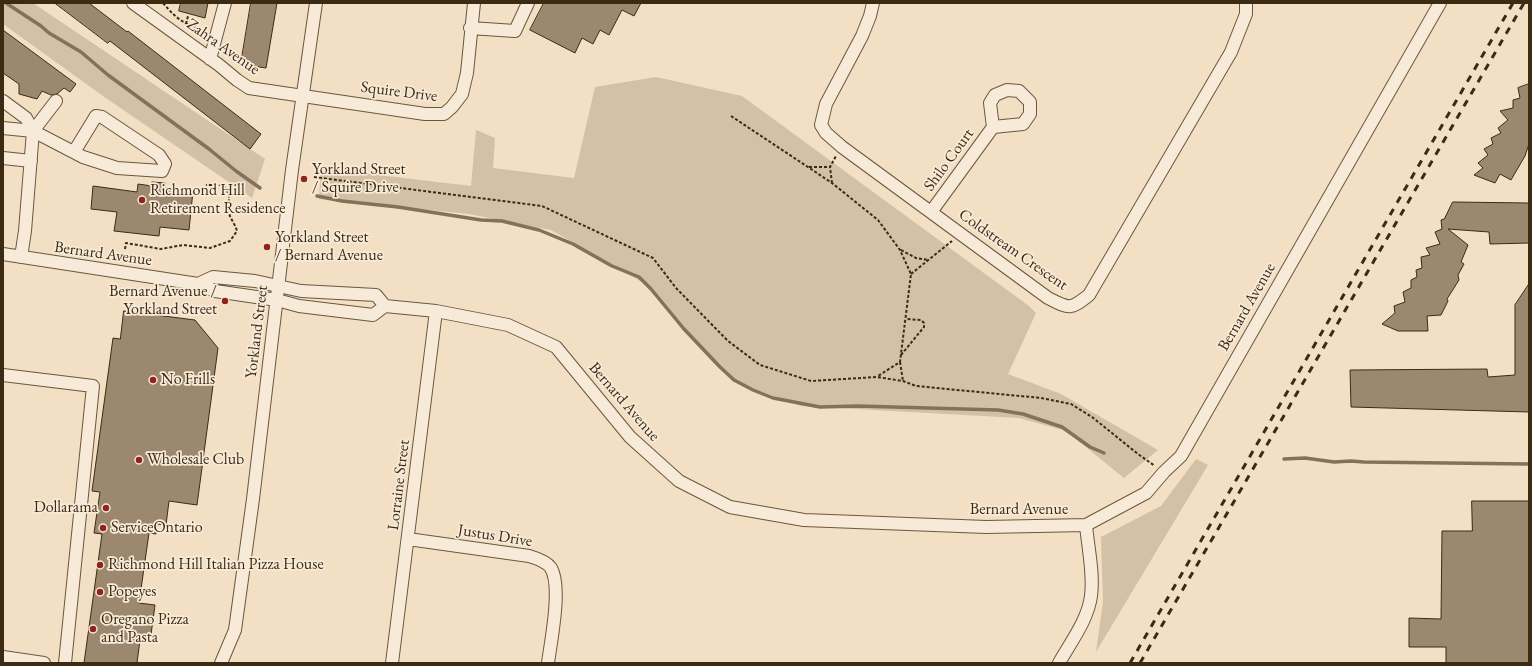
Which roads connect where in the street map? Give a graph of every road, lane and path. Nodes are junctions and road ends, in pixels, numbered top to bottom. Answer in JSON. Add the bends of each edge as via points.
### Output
{"nodes":[{"id":1,"x":133,"y":3,"type":"edge"},
{"id":2,"x":163,"y":3,"type":"edge"},
{"id":3,"x":225,"y":3,"type":"edge"},
{"id":4,"x":316,"y":3,"type":"edge"},
{"id":5,"x":474,"y":3,"type":"edge"},
{"id":6,"x":528,"y":3,"type":"edge"},
{"id":7,"x":873,"y":3,"type":"edge"},
{"id":8,"x":1246,"y":3,"type":"edge"},
{"id":9,"x":1440,"y":3,"type":"edge"},
{"id":10,"x":188,"y":16,"type":"dead end"},
{"id":11,"x":186,"y":24,"type":"junction"},
{"id":12,"x":470,"y":28,"type":"junction"},
{"id":13,"x":217,"y":34,"type":"junction"},
{"id":14,"x":210,"y":59,"type":"junction"},
{"id":15,"x":303,"y":96,"type":"junction"},
{"id":16,"x":3,"y":101,"type":"edge"},
{"id":17,"x":56,"y":101,"type":"dead end"},
{"id":18,"x":731,"y":116,"type":"dead end"},
{"id":19,"x":993,"y":127,"type":"dead end"},
{"id":20,"x":3,"y":128,"type":"edge"},
{"id":21,"x":33,"y":131,"type":"junction"},
{"id":22,"x":842,"y":147,"type":"junction"},
{"id":23,"x":74,"y":152,"type":"junction"},
{"id":24,"x":3,"y":158,"type":"edge"},
{"id":25,"x":30,"y":161,"type":"junction"},
{"id":26,"x":808,"y":167,"type":"junction"},
{"id":27,"x":830,"y":167,"type":"junction"},
{"id":28,"x":314,"y":177,"type":"dead end"},
{"id":29,"x":832,"y":183,"type":"junction"},
{"id":30,"x":206,"y":185,"type":"dead end"},
{"id":31,"x":931,"y":212,"type":"junction"},
{"id":32,"x":962,"y":234,"type":"junction"},
{"id":33,"x":125,"y":249,"type":"dead end"},
{"id":34,"x":900,"y":250,"type":"junction"},
{"id":35,"x":3,"y":254,"type":"edge"},
{"id":36,"x":21,"y":257,"type":"junction"},
{"id":37,"x":930,"y":260,"type":"junction"},
{"id":38,"x":911,"y":274,"type":"junction"},
{"id":39,"x":198,"y":284,"type":"junction"},
{"id":40,"x":279,"y":286,"type":"junction"},
{"id":41,"x":277,"y":300,"type":"junction"},
{"id":42,"x":385,"y":306,"type":"junction"},
{"id":43,"x":436,"y":311,"type":"junction"},
{"id":44,"x":906,"y":319,"type":"junction"},
{"id":45,"x":901,"y":355,"type":"junction"},
{"id":46,"x":900,"y":362,"type":"junction"},
{"id":47,"x":3,"y":375,"type":"edge"},
{"id":48,"x":877,"y":377,"type":"junction"},
{"id":49,"x":903,"y":381,"type":"junction"},
{"id":50,"x":1164,"y":472,"type":"junction"},
{"id":51,"x":1086,"y":525,"type":"junction"},
{"id":52,"x":408,"y":539,"type":"junction"},
{"id":53,"x":3,"y":657,"type":"edge"},
{"id":54,"x":44,"y":663,"type":"edge"},
{"id":55,"x":65,"y":663,"type":"edge"},
{"id":56,"x":221,"y":663,"type":"edge"},
{"id":57,"x":392,"y":663,"type":"edge"},
{"id":58,"x":548,"y":663,"type":"edge"},
{"id":59,"x":1059,"y":663,"type":"edge"}],
"edges":[{"from":1,"to":14,"type":"street","name":"Zahra Avenue"},
{"from":2,"to":11,"type":"path","via":[[173,15]]},
{"from":3,"to":13,"type":"street"},
{"from":4,"to":15,"type":"street","name":"Yorkland Street"},
{"from":5,"to":12,"type":"street","name":"Squire Drive"},
{"from":6,"to":12,"type":"street","via":[[515,31]]},
{"from":7,"to":22,"type":"street","name":"Coldstream Crescent","via":[[862,36],[826,104],[823,115],[821,125]]},
{"from":8,"to":32,"type":"street","name":"Coldstream Crescent","via":[[1246,14],[1231,52],[1089,295],[1076,306],[1070,307],[1048,298]]},
{"from":9,"to":50,"type":"street","name":"Bernard Avenue","via":[[1180,456]]},
{"from":10,"to":11,"type":"path"},
{"from":11,"to":13,"type":"path"},
{"from":12,"to":15,"type":"street","name":"Squire Drive","via":[[467,73],[462,94],[444,114],[426,114]]},
{"from":13,"to":14,"type":"street"},
{"from":14,"to":15,"type":"street","name":"Zahra Avenue","via":[[249,88]]},
{"from":15,"to":40,"type":"street","name":"Yorkland Street"},
{"from":16,"to":21,"type":"street","via":[[26,118]]},
{"from":17,"to":21,"type":"street"},
{"from":18,"to":26,"type":"path"},
{"from":19,"to":31,"type":"street","name":"Shilo Court"},
{"from":20,"to":21,"type":"street"},
{"from":21,"to":23,"type":"street"},
{"from":21,"to":25,"type":"street"},
{"from":22,"to":27,"type":"path"},
{"from":22,"to":31,"type":"street","name":"Coldstream Crescent"},
{"from":23,"to":23,"type":"street","via":[[117,168],[162,172],[165,164],[159,155],[102,117],[96,116]]},
{"from":24,"to":25,"type":"street"},
{"from":25,"to":36,"type":"street"},
{"from":26,"to":27,"type":"path"},
{"from":26,"to":29,"type":"path"},
{"from":27,"to":29,"type":"path"},
{"from":28,"to":48,"type":"path","via":[[542,206],[653,258],[676,288],[728,341],[760,365],[811,381]]},
{"from":29,"to":34,"type":"path","via":[[878,220]]},
{"from":30,"to":33,"type":"path","via":[[223,185],[229,193],[229,213],[237,231],[230,241],[210,248],[183,245],[161,249],[126,243]]},
{"from":31,"to":32,"type":"street","name":"Coldstream Crescent"},
{"from":32,"to":37,"type":"path"},
{"from":34,"to":37,"type":"path","via":[[916,258]]},
{"from":34,"to":38,"type":"path"},
{"from":35,"to":36,"type":"street","name":"Bernard Avenue"},
{"from":36,"to":39,"type":"street","name":"Bernard Avenue"},
{"from":37,"to":38,"type":"path"},
{"from":38,"to":44,"type":"path"},
{"from":39,"to":40,"type":"street","name":"Bernard Avenue","via":[[213,277]]},
{"from":39,"to":41,"type":"street","name":"Bernard Avenue","via":[[215,291]]},
{"from":40,"to":41,"type":"street","name":"Yorkland Street"},
{"from":40,"to":42,"type":"street","name":"Bernard Avenue","via":[[376,295]]},
{"from":41,"to":42,"type":"street","name":"Bernard Avenue","via":[[299,306],[373,315]]},
{"from":41,"to":56,"type":"street","name":"Yorkland Street","via":[[235,630]]},
{"from":42,"to":43,"type":"street","name":"Bernard Avenue"},
{"from":43,"to":51,"type":"street","name":"Bernard Avenue","via":[[508,325],[556,347],[635,442],[679,481],[730,507],[804,520],[986,527]]},
{"from":43,"to":52,"type":"street","name":"Lorraine Street"},
{"from":44,"to":45,"type":"path"},
{"from":44,"to":45,"type":"path","via":[[921,320],[924,327]]},
{"from":45,"to":46,"type":"path"},
{"from":46,"to":48,"type":"path"},
{"from":46,"to":49,"type":"path"},
{"from":47,"to":55,"type":"street","via":[[93,386]]},
{"from":48,"to":49,"type":"path"},
{"from":49,"to":50,"type":"path","via":[[916,386],[1041,398],[1071,404]]},
{"from":50,"to":51,"type":"street","name":"Bernard Avenue","via":[[1146,493]]},
{"from":51,"to":59,"type":"street","via":[[1092,583],[1091,598],[1084,618]]},
{"from":52,"to":57,"type":"street","name":"Lorraine Street"},
{"from":52,"to":58,"type":"street","name":"Justus Drive","via":[[529,556],[550,567],[555,580],[556,595]]},
{"from":53,"to":54,"type":"street"}]}
